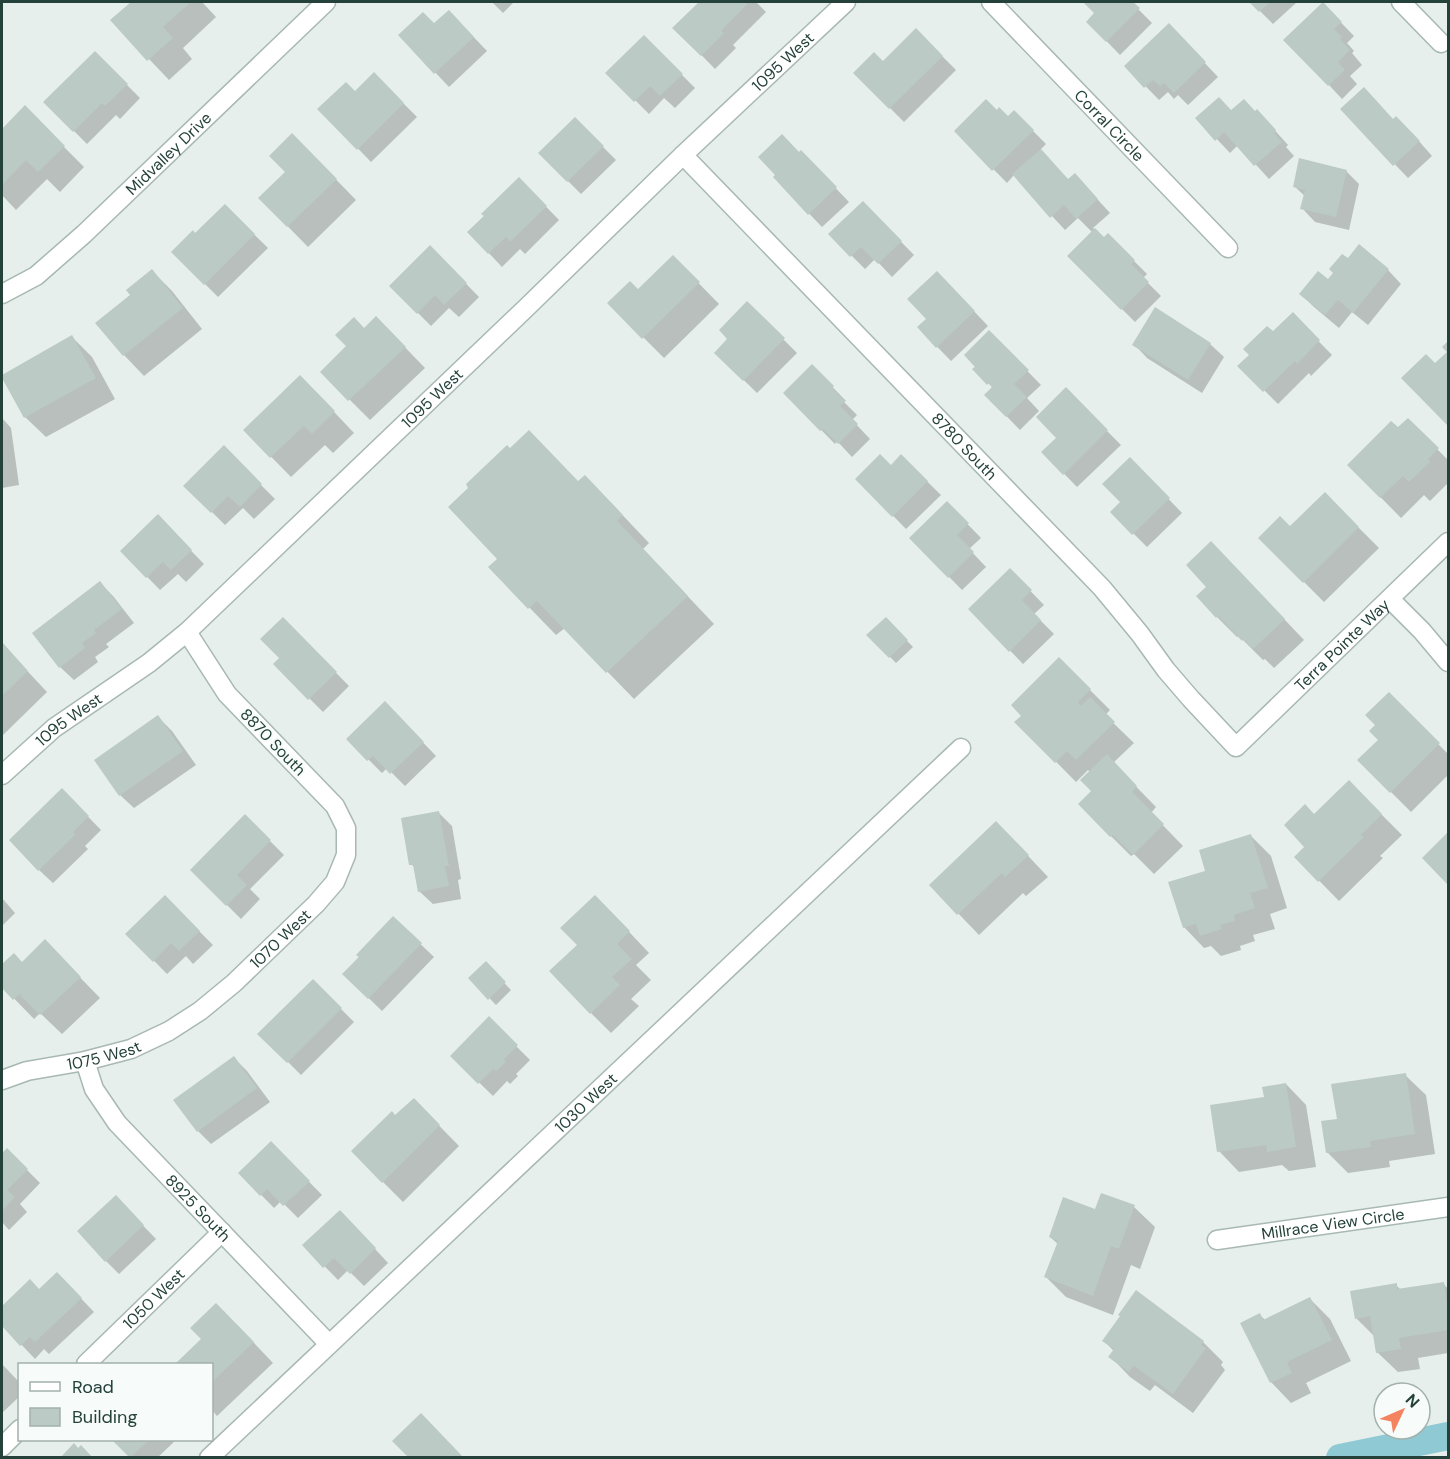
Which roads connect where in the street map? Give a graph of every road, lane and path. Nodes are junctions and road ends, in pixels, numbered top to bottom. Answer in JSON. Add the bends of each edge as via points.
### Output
{"nodes":[{"id":1,"x":326,"y":2,"type":"edge"},
{"id":2,"x":846,"y":2,"type":"edge"},
{"id":3,"x":991,"y":2,"type":"edge"},
{"id":4,"x":1401,"y":2,"type":"edge"},
{"id":5,"x":1441,"y":43,"type":"dead end"},
{"id":6,"x":683,"y":155,"type":"junction"},
{"id":7,"x":1228,"y":248,"type":"dead end"},
{"id":8,"x":2,"y":294,"type":"edge"},
{"id":9,"x":1449,"y":542,"type":"edge"},
{"id":10,"x":1390,"y":599,"type":"junction"},
{"id":11,"x":187,"y":632,"type":"junction"},
{"id":12,"x":1449,"y":662,"type":"edge"},
{"id":13,"x":1236,"y":747,"type":"joint"},
{"id":14,"x":961,"y":748,"type":"dead end"},
{"id":15,"x":2,"y":776,"type":"edge"},
{"id":16,"x":346,"y":855,"type":"joint"},
{"id":17,"x":200,"y":1011,"type":"joint"},
{"id":18,"x":85,"y":1061,"type":"junction"},
{"id":19,"x":2,"y":1080,"type":"edge"},
{"id":20,"x":1449,"y":1207,"type":"edge"},
{"id":21,"x":222,"y":1232,"type":"junction"},
{"id":22,"x":1217,"y":1240,"type":"dead end"},
{"id":23,"x":329,"y":1344,"type":"junction"},
{"id":24,"x":88,"y":1363,"type":"edge"},
{"id":25,"x":18,"y":1432,"type":"edge"},
{"id":26,"x":2,"y":1447,"type":"edge"},
{"id":27,"x":208,"y":1458,"type":"edge"}],
"edges":[{"from":1,"to":8,"type":"street","name":"Midvalley Drive","via":[[84,234],[36,276]]},
{"from":2,"to":6,"type":"street","name":"1095 West"},
{"from":3,"to":7,"type":"street","name":"Corral Circle"},
{"from":4,"to":5,"type":"street"},
{"from":6,"to":11,"type":"street","name":"1095 West"},
{"from":6,"to":13,"type":"street","name":"8780 South","via":[[1102,588],[1166,670]]},
{"from":9,"to":10,"type":"street","name":"Terra Pointe Way"},
{"from":10,"to":12,"type":"street"},
{"from":10,"to":13,"type":"street","name":"Terra Pointe Way"},
{"from":11,"to":15,"type":"street","name":"1095 West","via":[[54,728]]},
{"from":11,"to":16,"type":"street","name":"8870 South","via":[[227,694],[335,806],[346,828]]},
{"from":14,"to":23,"type":"street","name":"1030 West"},
{"from":16,"to":17,"type":"street","name":"1070 West","via":[[336,882],[234,983]]},
{"from":17,"to":18,"type":"street","name":"1075 West","via":[[131,1049]]},
{"from":18,"to":19,"type":"street","name":"1075 West","via":[[27,1071]]},
{"from":18,"to":21,"type":"street","name":"8925 South","via":[[94,1089],[117,1123]]},
{"from":20,"to":22,"type":"street","name":"Millrace View Circle"},
{"from":21,"to":23,"type":"street","name":"8925 South"},
{"from":21,"to":24,"type":"street","name":"1050 West"},
{"from":23,"to":27,"type":"street","name":"1030 West"},
{"from":25,"to":26,"type":"street"}]}
